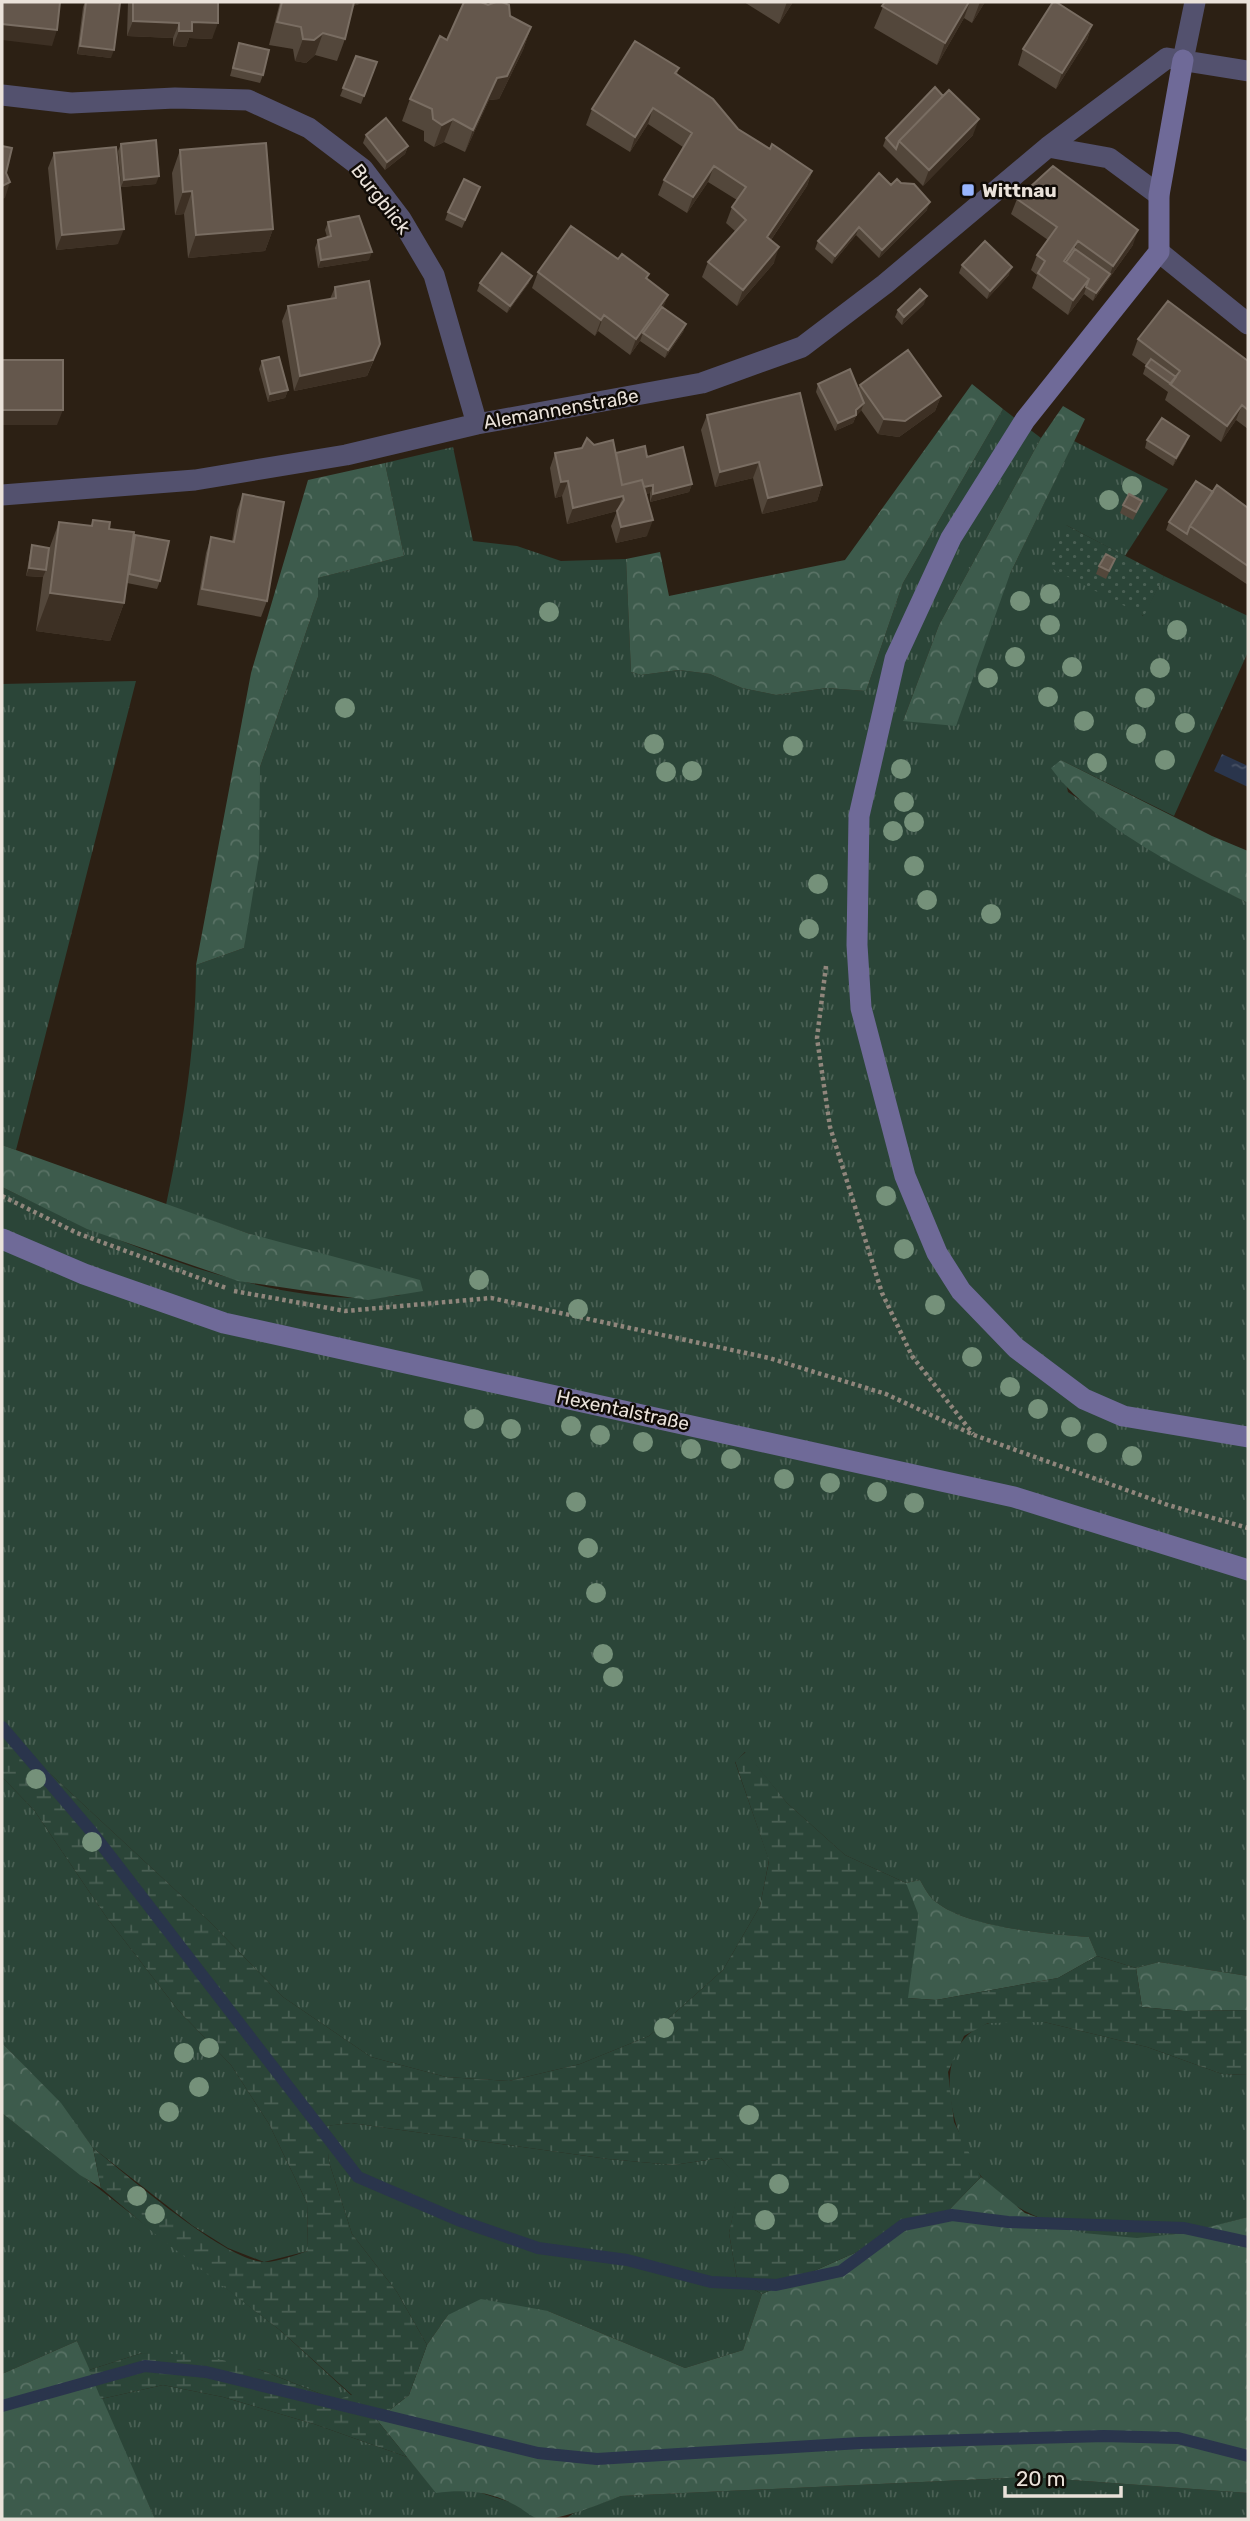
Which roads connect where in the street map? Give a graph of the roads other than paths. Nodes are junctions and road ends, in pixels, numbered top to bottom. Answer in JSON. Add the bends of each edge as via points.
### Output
{"nodes":[{"id":1,"x":1195,"y":2,"type":"edge"},
{"id":2,"x":1183,"y":60,"type":"junction"},
{"id":3,"x":1248,"y":71,"type":"edge"},
{"id":4,"x":2,"y":95,"type":"edge"},
{"id":5,"x":1048,"y":147,"type":"junction"},
{"id":6,"x":1159,"y":195,"type":"junction"},
{"id":7,"x":1159,"y":252,"type":"junction"},
{"id":8,"x":1248,"y":324,"type":"edge"},
{"id":9,"x":477,"y":424,"type":"junction"},
{"id":10,"x":2,"y":495,"type":"edge"},
{"id":11,"x":2,"y":1239,"type":"edge"},
{"id":12,"x":1248,"y":1437,"type":"edge"},
{"id":13,"x":1248,"y":1570,"type":"edge"}],
"edges":[{"from":1,"to":2,"type":"street"},
{"from":2,"to":3,"type":"street"},
{"from":2,"to":5,"type":"street","name":"Alemannenstraße","via":[[1167,58]]},
{"from":2,"to":6,"type":"street"},
{"from":4,"to":9,"type":"street","name":"Burgblick","via":[[71,103],[248,100],[309,128],[363,169],[401,219],[434,275]]},
{"from":5,"to":6,"type":"street","via":[[1109,158]]},
{"from":5,"to":9,"type":"street","name":"Alemannenstraße","via":[[886,284],[802,347],[702,383]]},
{"from":6,"to":7,"type":"street"},
{"from":7,"to":8,"type":"street"},
{"from":7,"to":12,"type":"street","via":[[1025,420],[951,538],[895,659],[859,816],[857,945],[862,1008],[905,1176],[937,1253],[961,1291],[1016,1348],[1084,1399],[1123,1416]]},
{"from":9,"to":10,"type":"street","name":"Alemannenstraße","via":[[346,455],[195,480]]},
{"from":11,"to":13,"type":"street","name":"Hexentalstraße","via":[[224,1323],[1014,1497]]}]}
